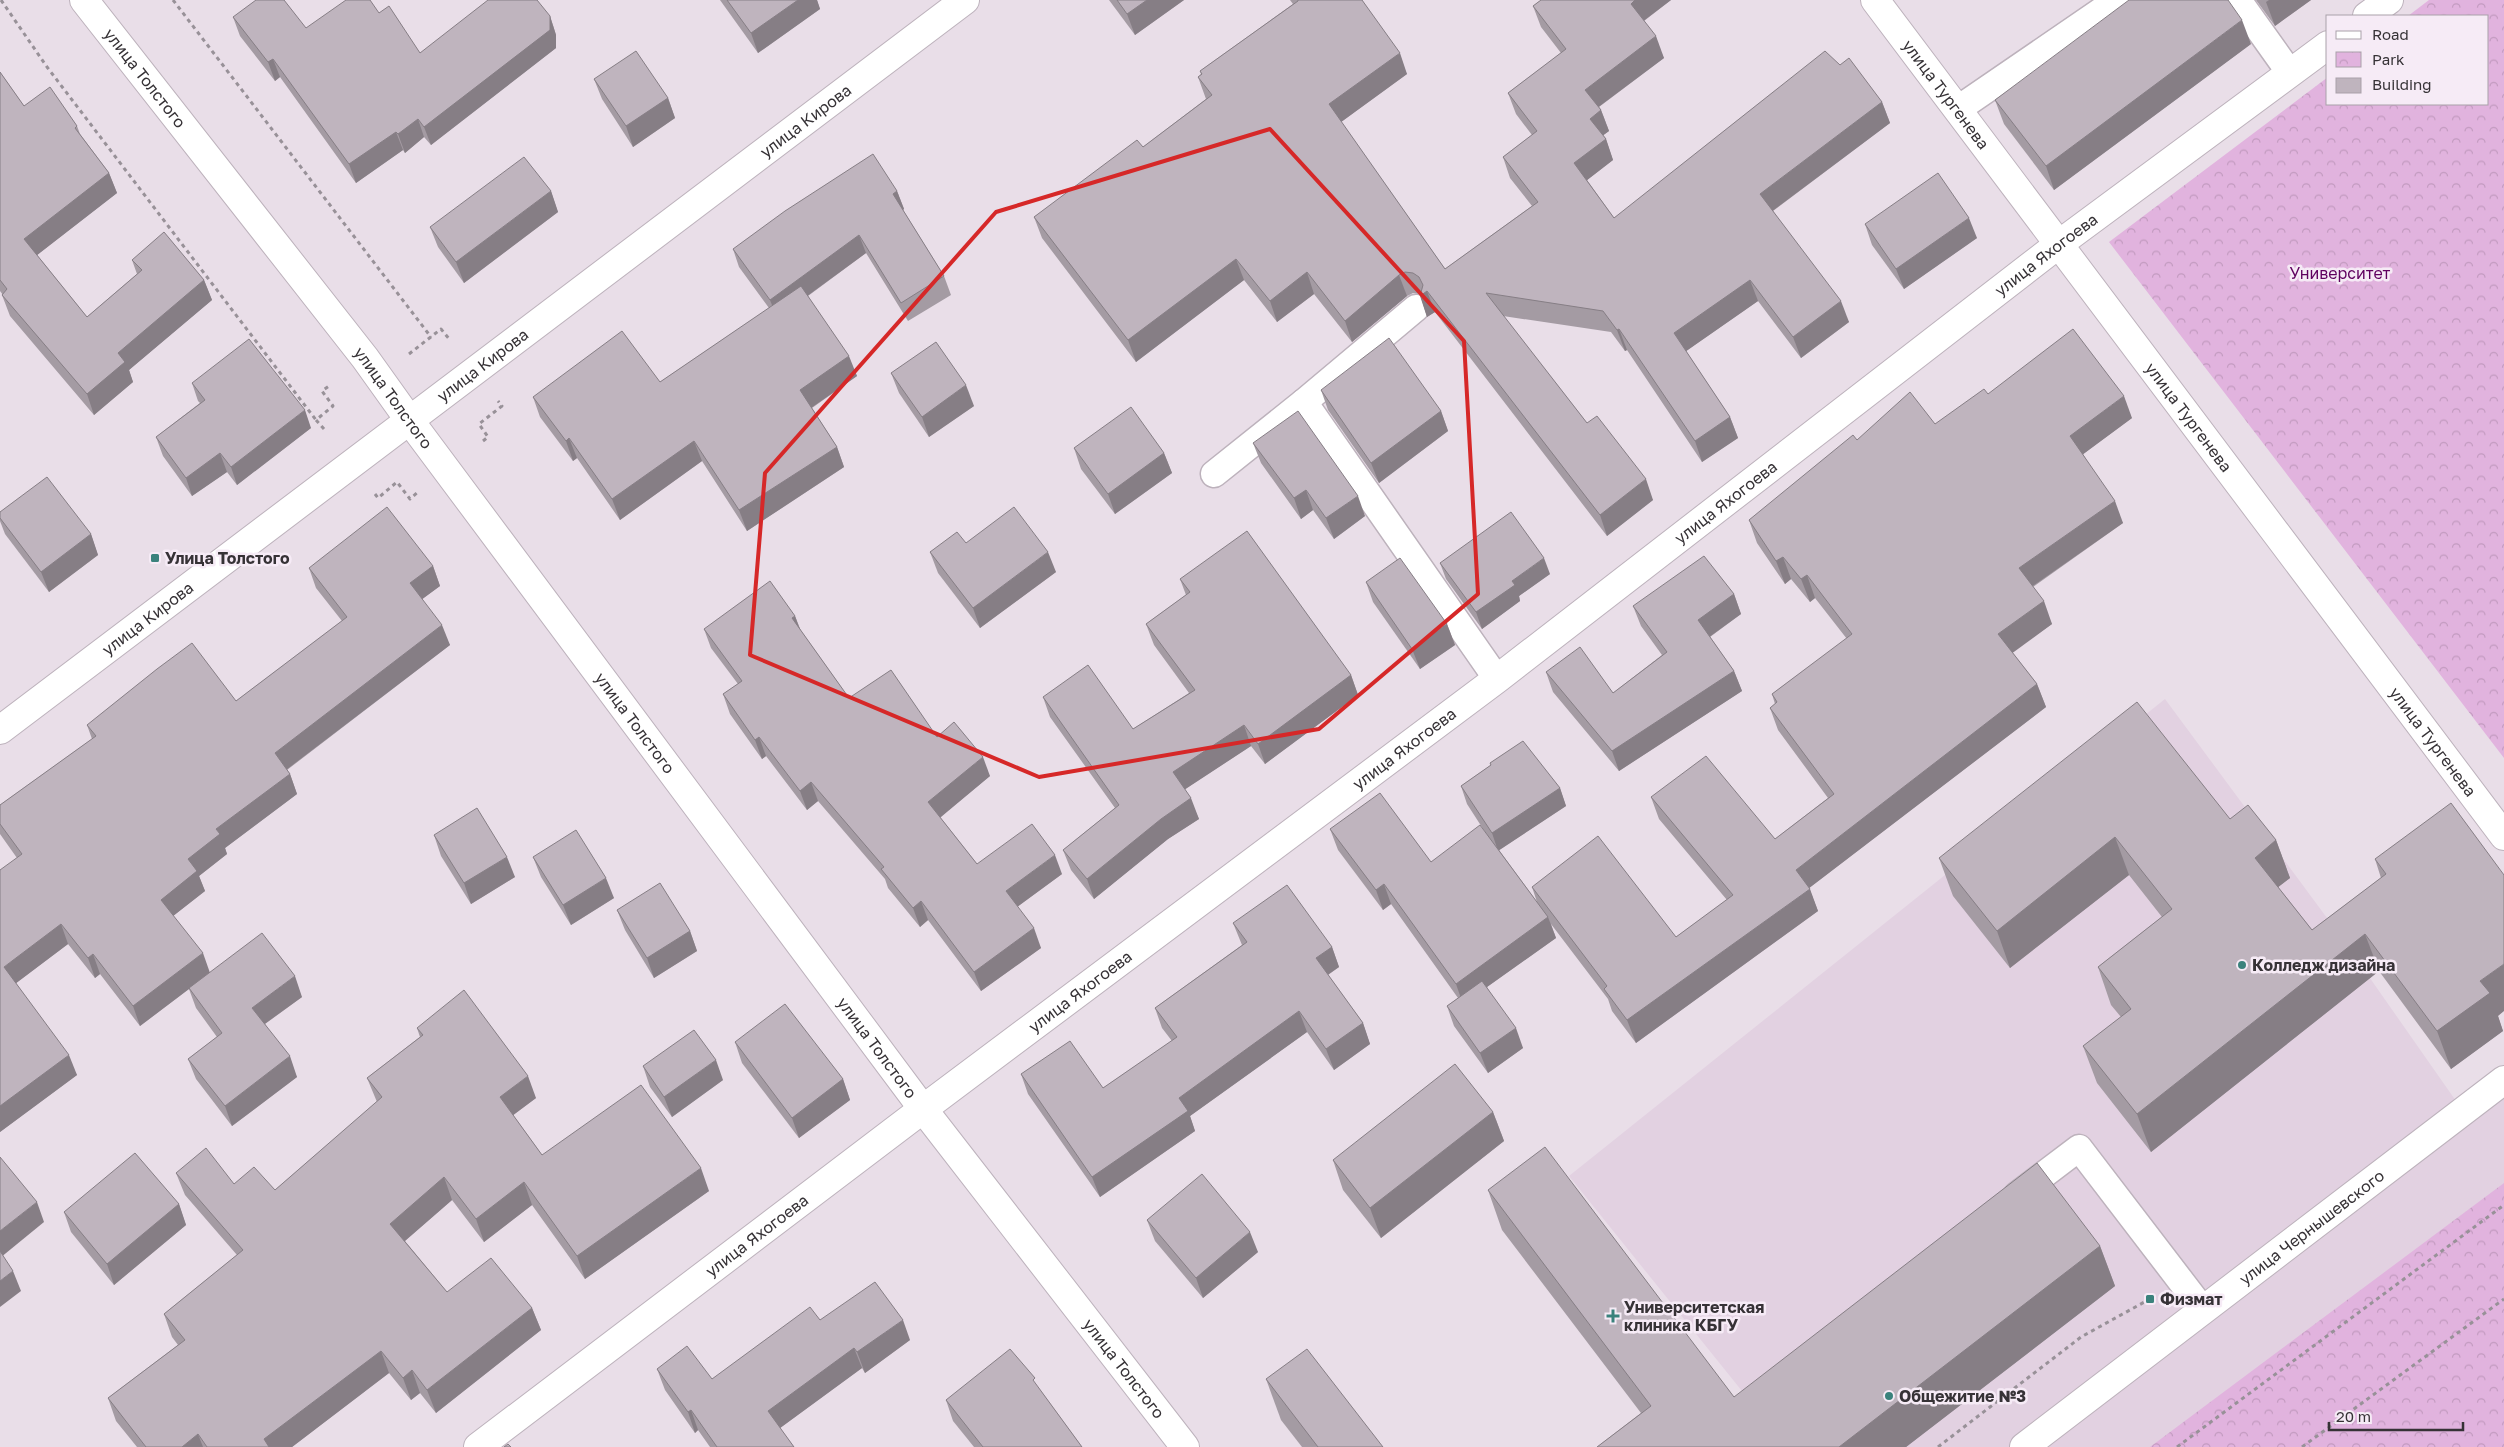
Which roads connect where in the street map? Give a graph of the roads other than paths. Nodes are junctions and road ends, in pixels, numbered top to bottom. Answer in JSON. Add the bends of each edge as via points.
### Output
{"nodes":[{"id":1,"x":84,"y":0,"type":"edge"},
{"id":2,"x":965,"y":0,"type":"edge"},
{"id":3,"x":1876,"y":0,"type":"edge"},
{"id":4,"x":2117,"y":0,"type":"edge"},
{"id":5,"x":2238,"y":0,"type":"edge"},
{"id":6,"x":2389,"y":0,"type":"edge"},
{"id":7,"x":2368,"y":15,"type":"edge"},
{"id":8,"x":2326,"y":47,"type":"edge"},
{"id":9,"x":2290,"y":74,"type":"junction"},
{"id":10,"x":1958,"y":109,"type":"junction"},
{"id":11,"x":2059,"y":244,"type":"junction"},
{"id":12,"x":1416,"y":308,"type":"dead end"},
{"id":13,"x":1304,"y":402,"type":"junction"},
{"id":14,"x":410,"y":421,"type":"junction"},
{"id":15,"x":1214,"y":474,"type":"dead end"},
{"id":16,"x":1497,"y":679,"type":"junction"},
{"id":17,"x":0,"y":730,"type":"edge"},
{"id":18,"x":2504,"y":836,"type":"edge"},
{"id":19,"x":2504,"y":1080,"type":"edge"},
{"id":20,"x":923,"y":1109,"type":"junction"},
{"id":21,"x":2000,"y":1207,"type":"edge"},
{"id":22,"x":2203,"y":1310,"type":"junction"},
{"id":23,"x":478,"y":1447,"type":"edge"},
{"id":24,"x":1185,"y":1447,"type":"edge"},
{"id":25,"x":2024,"y":1447,"type":"edge"}],
"edges":[{"from":1,"to":14,"type":"street","name":"улица Толстого","via":[[365,358]]},
{"from":2,"to":14,"type":"street","name":"улица Кирова"},
{"from":3,"to":10,"type":"street","name":"улица Тургенева"},
{"from":4,"to":10,"type":"lane"},
{"from":5,"to":9,"type":"lane"},
{"from":6,"to":7,"type":"street"},
{"from":8,"to":9,"type":"street","name":"улица Яхогоева"},
{"from":9,"to":11,"type":"street","name":"улица Яхогоева"},
{"from":10,"to":11,"type":"street","name":"улица Тургенева"},
{"from":11,"to":16,"type":"street","name":"улица Яхогоева"},
{"from":11,"to":18,"type":"street","name":"улица Тургенева"},
{"from":12,"to":13,"type":"lane"},
{"from":13,"to":15,"type":"lane"},
{"from":13,"to":16,"type":"lane"},
{"from":14,"to":17,"type":"street","name":"улица Кирова"},
{"from":14,"to":20,"type":"street","name":"улица Толстого"},
{"from":16,"to":20,"type":"street","name":"улица Яхогоева"},
{"from":19,"to":22,"type":"street","name":"улица Чернышевского"},
{"from":20,"to":23,"type":"street","name":"улица Яхогоева"},
{"from":20,"to":24,"type":"street","name":"улица Толстого"},
{"from":21,"to":22,"type":"lane","via":[[2079,1148]]},
{"from":22,"to":25,"type":"street","name":"улица Чернышевского"}]}
